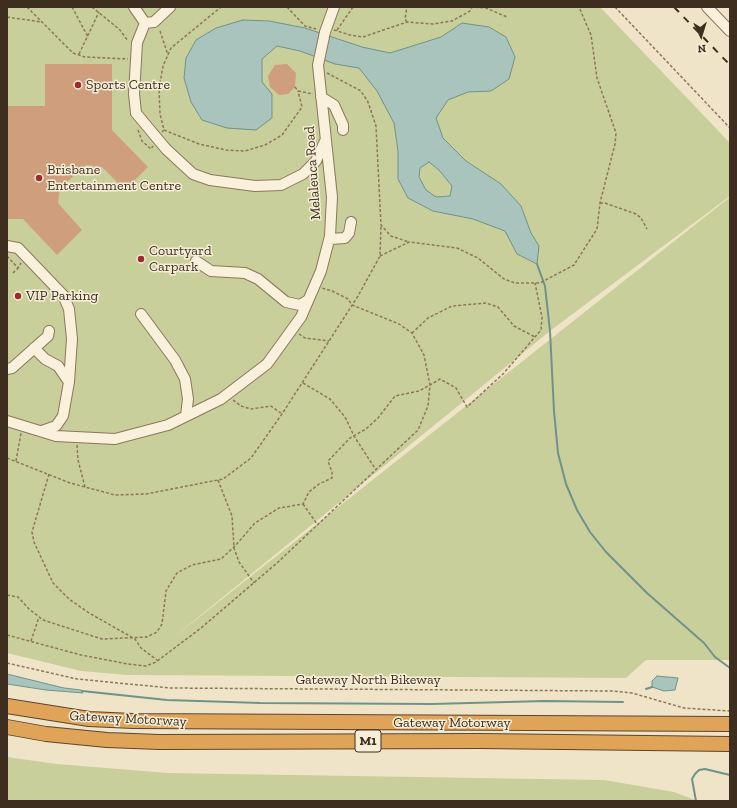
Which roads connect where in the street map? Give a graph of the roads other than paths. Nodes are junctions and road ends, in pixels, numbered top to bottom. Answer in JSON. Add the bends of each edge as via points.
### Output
{"nodes":[{"id":1,"x":134,"y":7,"type":"edge"},
{"id":2,"x":170,"y":7,"type":"edge"},
{"id":3,"x":334,"y":7,"type":"edge"},
{"id":4,"x":707,"y":7,"type":"edge"},
{"id":5,"x":145,"y":23,"type":"junction"},
{"id":6,"x":729,"y":30,"type":"edge"},
{"id":7,"x":321,"y":96,"type":"junction"},
{"id":8,"x":343,"y":130,"type":"dead end"},
{"id":9,"x":326,"y":139,"type":"junction"},
{"id":10,"x":351,"y":222,"type":"dead end"},
{"id":11,"x":330,"y":239,"type":"junction"},
{"id":12,"x":7,"y":246,"type":"edge"},
{"id":13,"x":196,"y":261,"type":"dead end"},
{"id":14,"x":308,"y":300,"type":"junction"},
{"id":15,"x":141,"y":314,"type":"dead end"},
{"id":16,"x":49,"y":331,"type":"dead end"},
{"id":17,"x":72,"y":339,"type":"junction"},
{"id":18,"x":34,"y":348,"type":"junction"},
{"id":19,"x":45,"y":359,"type":"junction"},
{"id":20,"x":7,"y":369,"type":"edge"},
{"id":21,"x":68,"y":382,"type":"junction"},
{"id":22,"x":186,"y":416,"type":"junction"},
{"id":23,"x":7,"y":421,"type":"edge"},
{"id":24,"x":42,"y":431,"type":"junction"},
{"id":25,"x":7,"y":706,"type":"edge"},
{"id":26,"x":730,"y":724,"type":"edge"},
{"id":27,"x":7,"y":727,"type":"edge"},
{"id":28,"x":730,"y":744,"type":"edge"}],
"edges":[{"from":1,"to":5,"type":"street"},
{"from":2,"to":5,"type":"street","via":[[154,22]]},
{"from":3,"to":7,"type":"street","name":"Melaleuca Road","via":[[320,68]]},
{"from":4,"to":6,"type":"street"},
{"from":5,"to":9,"type":"street","via":[[137,43],[134,94],[136,112],[166,149],[193,174],[218,181],[255,186],[281,185],[303,174],[316,161]]},
{"from":7,"to":8,"type":"street","via":[[334,105]]},
{"from":7,"to":9,"type":"street","name":"Melaleuca Road"},
{"from":9,"to":11,"type":"street","name":"Melaleuca Road","via":[[332,197]]},
{"from":10,"to":11,"type":"street","via":[[345,238]]},
{"from":11,"to":14,"type":"street","name":"Melaleuca Road","via":[[321,271]]},
{"from":12,"to":17,"type":"street","via":[[18,248],[63,295],[69,309]]},
{"from":13,"to":14,"type":"street","via":[[211,270],[245,273],[258,279],[286,302],[300,305]]},
{"from":14,"to":22,"type":"street","name":"Melaleuca Road","via":[[301,318],[267,364],[228,393]]},
{"from":15,"to":22,"type":"street","via":[[175,360],[185,379],[188,399]]},
{"from":16,"to":18,"type":"street","via":[[48,336]]},
{"from":17,"to":19,"type":"street","via":[[67,352],[61,358]]},
{"from":17,"to":21,"type":"street"},
{"from":18,"to":19,"type":"street"},
{"from":18,"to":20,"type":"street","via":[[12,368]]},
{"from":19,"to":21,"type":"street","via":[[58,366]]},
{"from":21,"to":24,"type":"street","via":[[63,416],[56,426]]},
{"from":22,"to":24,"type":"street","name":"Melaleuca Road","via":[[168,425],[116,439],[56,436]]},
{"from":23,"to":24,"type":"street","name":"Melaleuca Road"},
{"from":25,"to":26,"type":"highway","name":"Gateway Motorway","number":"M1","via":[[89,719],[134,722]]},
{"from":27,"to":28,"type":"highway","name":"Gateway Motorway","number":"M1","via":[[46,734],[159,742],[480,740]]}]}
